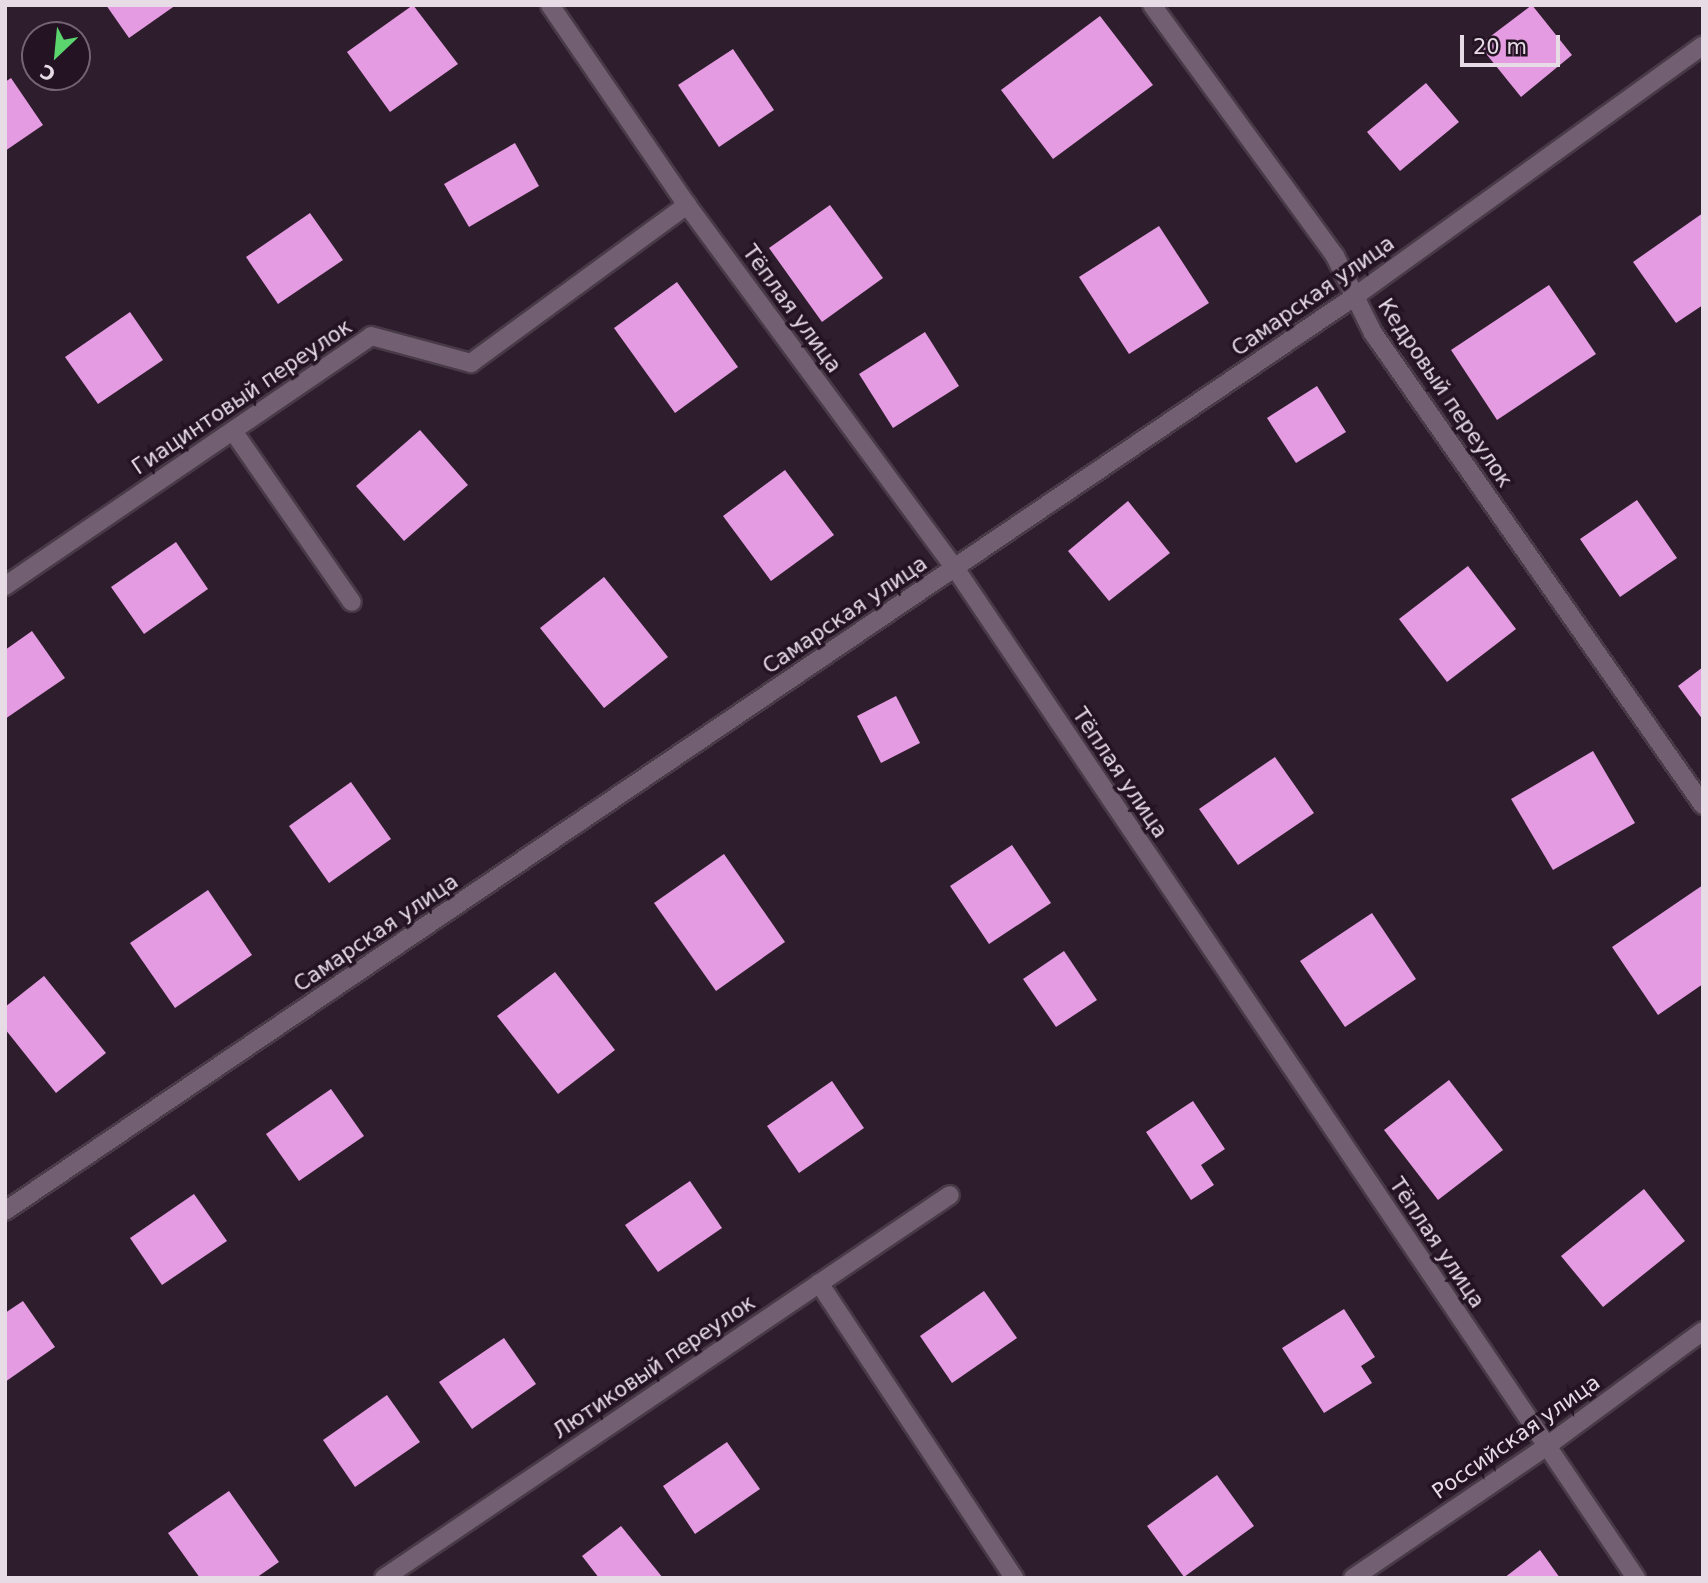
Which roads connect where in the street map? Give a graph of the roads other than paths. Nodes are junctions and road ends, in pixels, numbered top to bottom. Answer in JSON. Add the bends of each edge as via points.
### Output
{"nodes":[{"id":1,"x":550,"y":5,"type":"edge"},
{"id":2,"x":1152,"y":5,"type":"edge"},
{"id":3,"x":1703,"y":45,"type":"edge"},
{"id":4,"x":687,"y":205,"type":"junction"},
{"id":5,"x":1354,"y":297,"type":"junction"},
{"id":6,"x":233,"y":431,"type":"junction"},
{"id":7,"x":955,"y":568,"type":"junction"},
{"id":8,"x":5,"y":586,"type":"edge"},
{"id":9,"x":352,"y":602,"type":"dead end"},
{"id":10,"x":1703,"y":805,"type":"edge"},
{"id":11,"x":950,"y":1195,"type":"dead end"},
{"id":12,"x":5,"y":1212,"type":"edge"},
{"id":13,"x":819,"y":1283,"type":"junction"},
{"id":14,"x":1703,"y":1331,"type":"edge"},
{"id":15,"x":1546,"y":1446,"type":"junction"},
{"id":16,"x":384,"y":1578,"type":"edge"},
{"id":17,"x":1014,"y":1578,"type":"edge"},
{"id":18,"x":1353,"y":1578,"type":"edge"},
{"id":19,"x":1636,"y":1578,"type":"edge"}],
"edges":[{"from":1,"to":4,"type":"street","name":"Тёплая улица"},
{"from":2,"to":5,"type":"street","name":"Кедровый переулок","via":[[1335,256]]},
{"from":3,"to":5,"type":"street","name":"Самарская улица"},
{"from":4,"to":6,"type":"street","name":"Гиацинтовый переулок","via":[[471,363],[371,337]]},
{"from":4,"to":7,"type":"street","name":"Тёплая улица"},
{"from":5,"to":7,"type":"street","name":"Самарская улица"},
{"from":5,"to":10,"type":"street","name":"Кедровый переулок","via":[[1373,333]]},
{"from":6,"to":8,"type":"street","name":"Гиацинтовый переулок"},
{"from":6,"to":9,"type":"street"},
{"from":7,"to":12,"type":"street","name":"Самарская улица"},
{"from":7,"to":15,"type":"street","name":"Тёплая улица"},
{"from":11,"to":13,"type":"street","name":"Лютиковый переулок"},
{"from":13,"to":16,"type":"street","name":"Лютиковый переулок"},
{"from":13,"to":17,"type":"street"},
{"from":14,"to":15,"type":"street","name":"Российская улица"},
{"from":15,"to":18,"type":"street","name":"Российская улица"},
{"from":15,"to":19,"type":"street","name":"Тёплая улица"}]}
